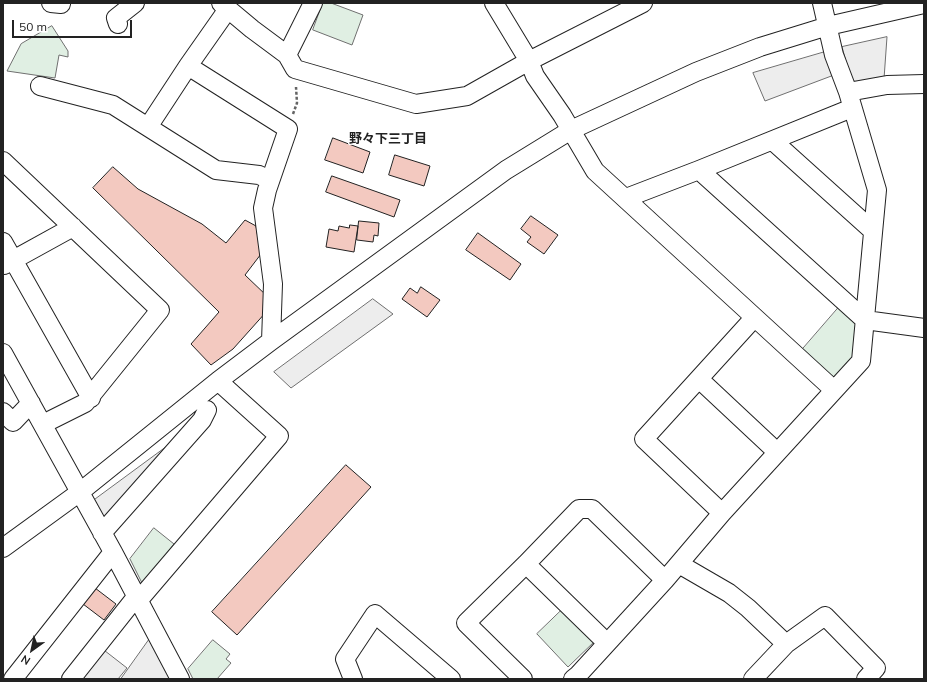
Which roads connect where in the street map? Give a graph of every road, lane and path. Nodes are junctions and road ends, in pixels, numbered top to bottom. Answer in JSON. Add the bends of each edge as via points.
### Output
{"nodes":[{"id":1,"x":51,"y":3,"type":"edge"},
{"id":2,"x":135,"y":3,"type":"edge"},
{"id":3,"x":314,"y":3,"type":"edge"},
{"id":4,"x":494,"y":3,"type":"edge"},
{"id":5,"x":643,"y":3,"type":"edge"},
{"id":6,"x":822,"y":3,"type":"edge"},
{"id":7,"x":61,"y":4,"type":"edge"},
{"id":8,"x":924,"y":4,"type":"edge"},
{"id":9,"x":224,"y":6,"type":"edge"},
{"id":10,"x":118,"y":24,"type":"dead end"},
{"id":11,"x":828,"y":26,"type":"junction"},
{"id":12,"x":529,"y":61,"type":"junction"},
{"id":13,"x":291,"y":62,"type":"junction"},
{"id":14,"x":188,"y":66,"type":"junction"},
{"id":15,"x":924,"y":84,"type":"edge"},
{"id":16,"x":40,"y":86,"type":"dead end"},
{"id":17,"x":850,"y":100,"type":"junction"},
{"id":18,"x":148,"y":127,"type":"junction"},
{"id":19,"x":288,"y":129,"type":"junction"},
{"id":20,"x":571,"y":130,"type":"junction"},
{"id":21,"x":773,"y":141,"type":"junction"},
{"id":22,"x":3,"y":161,"type":"edge"},
{"id":23,"x":699,"y":170,"type":"junction"},
{"id":24,"x":270,"y":180,"type":"junction"},
{"id":25,"x":626,"y":198,"type":"junction"},
{"id":26,"x":73,"y":227,"type":"junction"},
{"id":27,"x":873,"y":231,"type":"junction"},
{"id":28,"x":3,"y":242,"type":"edge"},
{"id":29,"x":8,"y":263,"type":"edge"},
{"id":30,"x":754,"y":318,"type":"junction"},
{"id":31,"x":865,"y":320,"type":"junction"},
{"id":32,"x":924,"y":328,"type":"edge"},
{"id":33,"x":271,"y":341,"type":"junction"},
{"id":34,"x":3,"y":353,"type":"edge"},
{"id":35,"x":699,"y":379,"type":"junction"},
{"id":36,"x":218,"y":381,"type":"junction"},
{"id":37,"x":834,"y":390,"type":"junction"},
{"id":38,"x":91,"y":398,"type":"junction"},
{"id":39,"x":31,"y":403,"type":"junction"},
{"id":40,"x":207,"y":410,"type":"dead end"},
{"id":41,"x":3,"y":412,"type":"edge"},
{"id":42,"x":43,"y":424,"type":"junction"},
{"id":43,"x":777,"y":452,"type":"junction"},
{"id":44,"x":80,"y":492,"type":"junction"},
{"id":45,"x":722,"y":513,"type":"junction"},
{"id":46,"x":102,"y":533,"type":"junction"},
{"id":47,"x":3,"y":548,"type":"edge"},
{"id":48,"x":113,"y":552,"type":"junction"},
{"id":49,"x":526,"y":564,"type":"junction"},
{"id":50,"x":679,"y":564,"type":"junction"},
{"id":51,"x":665,"y":580,"type":"junction"},
{"id":52,"x":137,"y":599,"type":"junction"},
{"id":53,"x":608,"y":643,"type":"junction"},
{"id":54,"x":786,"y":644,"type":"junction"},
{"id":55,"x":13,"y":679,"type":"edge"},
{"id":56,"x":71,"y":679,"type":"edge"},
{"id":57,"x":180,"y":679,"type":"edge"},
{"id":58,"x":353,"y":679,"type":"edge"},
{"id":59,"x":451,"y":679,"type":"edge"},
{"id":60,"x":523,"y":679,"type":"edge"},
{"id":61,"x":573,"y":679,"type":"edge"},
{"id":62,"x":753,"y":679,"type":"edge"},
{"id":63,"x":866,"y":679,"type":"edge"}],
"edges":[{"from":1,"to":7,"type":"street"},
{"from":2,"to":10,"type":"street","via":[[116,18]]},
{"from":3,"to":13,"type":"street"},
{"from":4,"to":12,"type":"street"},
{"from":5,"to":12,"type":"street"},
{"from":6,"to":11,"type":"street"},
{"from":8,"to":11,"type":"street"},
{"from":9,"to":13,"type":"street"},
{"from":9,"to":14,"type":"street"},
{"from":11,"to":17,"type":"street","via":[[834,55]]},
{"from":11,"to":20,"type":"street","via":[[760,47],[696,72]]},
{"from":12,"to":13,"type":"street","via":[[467,96],[416,104]]},
{"from":12,"to":20,"type":"street","via":[[535,76]]},
{"from":13,"to":19,"type":"path","via":[[297,103]]},
{"from":14,"to":18,"type":"street"},
{"from":14,"to":19,"type":"street"},
{"from":15,"to":17,"type":"street","via":[[887,85]]},
{"from":16,"to":18,"type":"street","via":[[113,105]]},
{"from":17,"to":21,"type":"street"},
{"from":17,"to":27,"type":"street","via":[[877,190]]},
{"from":18,"to":24,"type":"street","via":[[216,170],[259,175]]},
{"from":19,"to":24,"type":"street"},
{"from":20,"to":25,"type":"street","via":[[594,171]]},
{"from":20,"to":33,"type":"street","via":[[506,170]]},
{"from":21,"to":23,"type":"street"},
{"from":21,"to":27,"type":"street"},
{"from":22,"to":26,"type":"street"},
{"from":23,"to":25,"type":"street"},
{"from":23,"to":31,"type":"street"},
{"from":24,"to":33,"type":"street","via":[[263,208],[273,284]]},
{"from":25,"to":30,"type":"street"},
{"from":26,"to":29,"type":"street"},
{"from":26,"to":38,"type":"street","via":[[160,310]]},
{"from":27,"to":31,"type":"street"},
{"from":28,"to":29,"type":"street"},
{"from":29,"to":38,"type":"street"},
{"from":30,"to":35,"type":"street"},
{"from":30,"to":37,"type":"street"},
{"from":31,"to":32,"type":"street"},
{"from":31,"to":37,"type":"street","via":[[861,362]]},
{"from":33,"to":36,"type":"street"},
{"from":34,"to":39,"type":"street"},
{"from":35,"to":43,"type":"street"},
{"from":35,"to":45,"type":"street","via":[[644,439]]},
{"from":36,"to":44,"type":"street"},
{"from":36,"to":52,"type":"street","via":[[279,436]]},
{"from":37,"to":43,"type":"street"},
{"from":38,"to":42,"type":"street"},
{"from":39,"to":41,"type":"street","via":[[13,422]]},
{"from":39,"to":42,"type":"street"},
{"from":40,"to":46,"type":"street","via":[[202,420]]},
{"from":42,"to":44,"type":"street"},
{"from":43,"to":45,"type":"street"},
{"from":44,"to":46,"type":"street"},
{"from":44,"to":47,"type":"street"},
{"from":45,"to":50,"type":"street"},
{"from":46,"to":48,"type":"street"},
{"from":48,"to":52,"type":"street"},
{"from":48,"to":55,"type":"street"},
{"from":49,"to":51,"type":"street","via":[[579,508],[592,509]]},
{"from":49,"to":53,"type":"street"},
{"from":49,"to":60,"type":"street","via":[[466,622]]},
{"from":50,"to":51,"type":"street"},
{"from":50,"to":54,"type":"street","via":[[728,592]]},
{"from":51,"to":53,"type":"street"},
{"from":52,"to":56,"type":"street"},
{"from":52,"to":57,"type":"street"},
{"from":53,"to":61,"type":"street"},
{"from":54,"to":62,"type":"street"},
{"from":54,"to":63,"type":"street","via":[[825,616],[876,668]]},
{"from":58,"to":59,"type":"street","via":[[345,659],[375,614]]}]}
